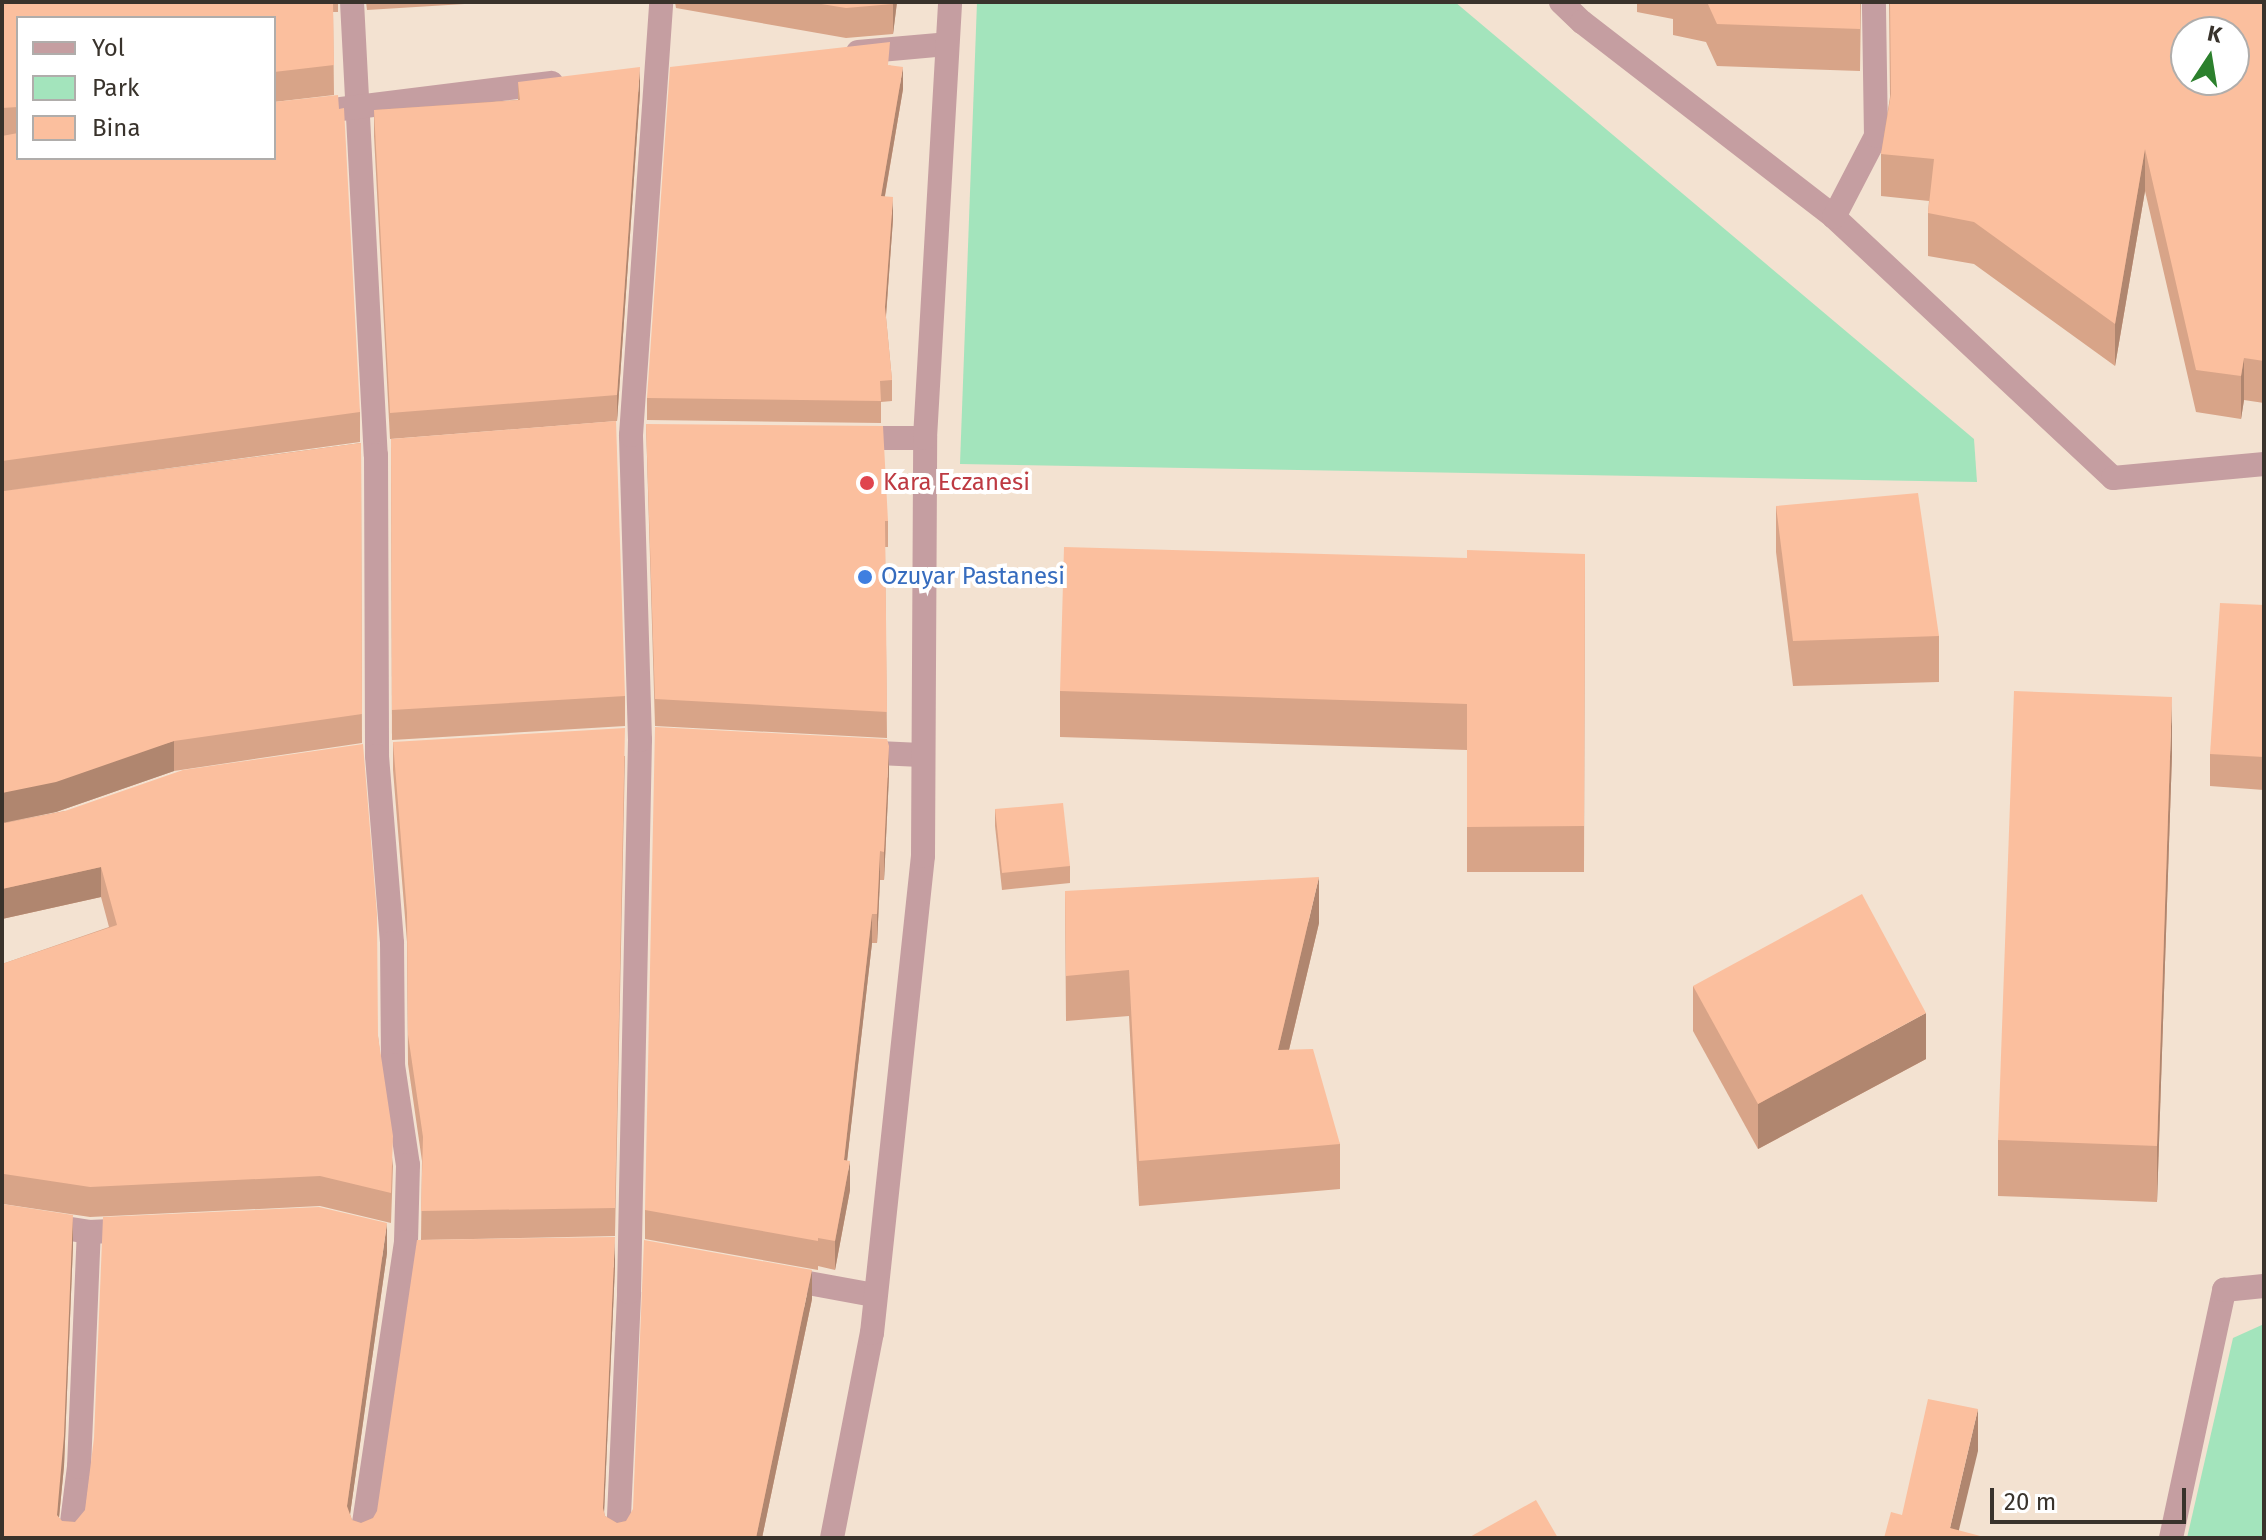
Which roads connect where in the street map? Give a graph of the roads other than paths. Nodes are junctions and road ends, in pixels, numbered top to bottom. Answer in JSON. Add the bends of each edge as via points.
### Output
{"nodes":[{"id":1,"x":352,"y":2,"type":"edge"},
{"id":2,"x":661,"y":2,"type":"edge"},
{"id":3,"x":950,"y":2,"type":"edge"},
{"id":4,"x":1561,"y":2,"type":"edge"},
{"id":5,"x":1874,"y":2,"type":"edge"},
{"id":6,"x":1584,"y":12,"type":"edge"},
{"id":7,"x":947,"y":44,"type":"junction"},
{"id":8,"x":840,"y":53,"type":"edge"},
{"id":9,"x":687,"y":67,"type":"edge"},
{"id":10,"x":657,"y":70,"type":"junction"},
{"id":11,"x":625,"y":74,"type":"edge"},
{"id":12,"x":578,"y":79,"type":"edge"},
{"id":13,"x":357,"y":107,"type":"junction"},
{"id":14,"x":316,"y":112,"type":"edge"},
{"id":15,"x":1834,"y":217,"type":"junction"},
{"id":16,"x":631,"y":435,"type":"junction"},
{"id":17,"x":662,"y":435,"type":"edge"},
{"id":18,"x":601,"y":437,"type":"edge"},
{"id":19,"x":832,"y":437,"type":"edge"},
{"id":20,"x":925,"y":438,"type":"junction"},
{"id":21,"x":406,"y":453,"type":"edge"},
{"id":22,"x":376,"y":455,"type":"junction"},
{"id":23,"x":345,"y":459,"type":"edge"},
{"id":24,"x":2264,"y":464,"type":"edge"},
{"id":25,"x":640,"y":740,"type":"junction"},
{"id":26,"x":609,"y":742,"type":"edge"},
{"id":27,"x":671,"y":742,"type":"edge"},
{"id":28,"x":827,"y":750,"type":"edge"},
{"id":29,"x":408,"y":754,"type":"edge"},
{"id":30,"x":921,"y":755,"type":"junction"},
{"id":31,"x":377,"y":756,"type":"junction"},
{"id":32,"x":347,"y":761,"type":"edge"},
{"id":33,"x":2,"y":1218,"type":"edge"},
{"id":34,"x":151,"y":1229,"type":"edge"},
{"id":35,"x":89,"y":1232,"type":"junction"},
{"id":36,"x":377,"y":1235,"type":"edge"},
{"id":37,"x":403,"y":1248,"type":"junction"},
{"id":38,"x":620,"y":1251,"type":"junction"},
{"id":39,"x":431,"y":1254,"type":"edge"},
{"id":40,"x":658,"y":1256,"type":"edge"},
{"id":41,"x":751,"y":1273,"type":"edge"},
{"id":42,"x":2264,"y":1286,"type":"edge"},
{"id":43,"x":874,"y":1295,"type":"junction"},
{"id":44,"x":70,"y":1538,"type":"edge"},
{"id":45,"x":362,"y":1538,"type":"edge"},
{"id":46,"x":618,"y":1538,"type":"edge"},
{"id":47,"x":832,"y":1538,"type":"edge"},
{"id":48,"x":2171,"y":1538,"type":"edge"}],
"edges":[{"from":1,"to":13,"type":"street"},
{"from":2,"to":10,"type":"street"},
{"from":3,"to":7,"type":"street"},
{"from":4,"to":6,"type":"street"},
{"from":5,"to":15,"type":"street","via":[[1876,136]]},
{"from":6,"to":15,"type":"street"},
{"from":7,"to":8,"type":"street"},
{"from":7,"to":20,"type":"street"},
{"from":9,"to":10,"type":"street"},
{"from":10,"to":11,"type":"street"},
{"from":10,"to":16,"type":"street"},
{"from":12,"to":13,"type":"street"},
{"from":13,"to":14,"type":"street"},
{"from":13,"to":22,"type":"street"},
{"from":15,"to":24,"type":"street","via":[[2113,478]]},
{"from":16,"to":17,"type":"street"},
{"from":16,"to":18,"type":"street"},
{"from":16,"to":25,"type":"street"},
{"from":19,"to":20,"type":"street"},
{"from":20,"to":30,"type":"street"},
{"from":21,"to":22,"type":"street"},
{"from":22,"to":23,"type":"street"},
{"from":22,"to":31,"type":"street"},
{"from":25,"to":26,"type":"street"},
{"from":25,"to":27,"type":"street"},
{"from":25,"to":38,"type":"street","via":[[634,1097]]},
{"from":28,"to":30,"type":"street"},
{"from":29,"to":31,"type":"street"},
{"from":30,"to":43,"type":"street","via":[[923,856]]},
{"from":31,"to":32,"type":"street"},
{"from":31,"to":37,"type":"street","via":[[392,943],[393,1065],[408,1165]]},
{"from":33,"to":35,"type":"street"},
{"from":34,"to":35,"type":"street"},
{"from":35,"to":44,"type":"street","via":[[79,1467]]},
{"from":36,"to":37,"type":"street"},
{"from":37,"to":39,"type":"street"},
{"from":37,"to":45,"type":"street"},
{"from":38,"to":40,"type":"street"},
{"from":38,"to":46,"type":"street","via":[[629,1292]]},
{"from":41,"to":43,"type":"street"},
{"from":42,"to":48,"type":"street","via":[[2224,1290]]},
{"from":43,"to":47,"type":"street","via":[[872,1333]]}]}
